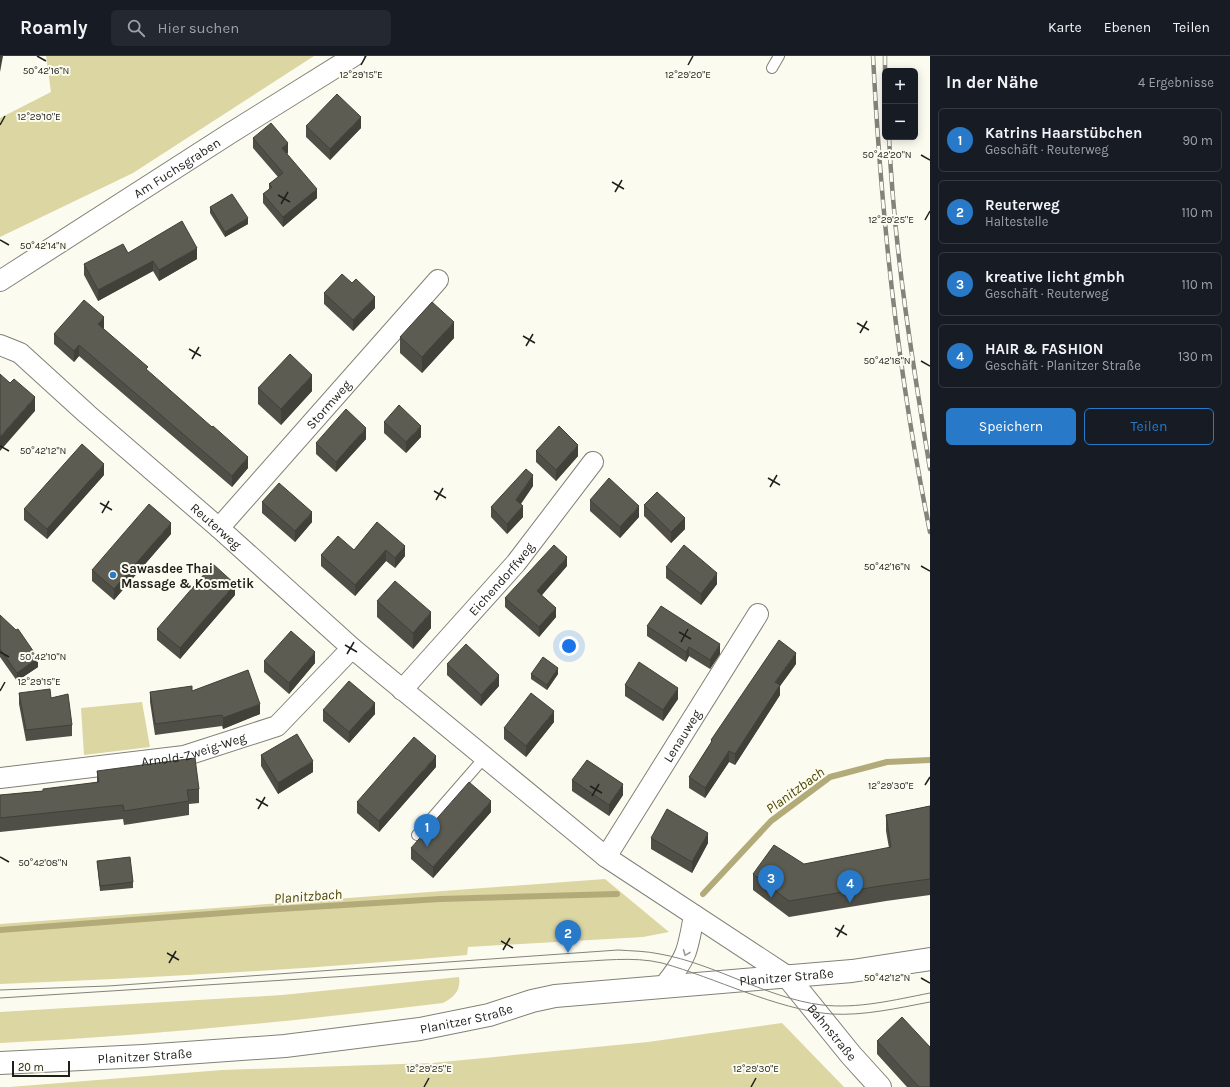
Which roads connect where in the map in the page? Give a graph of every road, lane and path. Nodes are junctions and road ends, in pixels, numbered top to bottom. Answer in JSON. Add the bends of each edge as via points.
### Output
{"nodes":[{"id":1,"x":354,"y":56,"type":"edge"},
{"id":2,"x":779,"y":56,"type":"edge"},
{"id":3,"x":772,"y":68,"type":"dead end"},
{"id":4,"x":438,"y":280,"type":"dead end"},
{"id":5,"x":0,"y":281,"type":"edge"},
{"id":6,"x":0,"y":345,"type":"edge"},
{"id":7,"x":593,"y":462,"type":"dead end"},
{"id":8,"x":219,"y":528,"type":"junction"},
{"id":9,"x":758,"y":614,"type":"dead end"},
{"id":10,"x":352,"y":648,"type":"junction"},
{"id":11,"x":402,"y":690,"type":"junction"},
{"id":12,"x":484,"y":758,"type":"junction"},
{"id":13,"x":0,"y":773,"type":"edge"},
{"id":14,"x":417,"y":834,"type":"dead end"},
{"id":15,"x":606,"y":857,"type":"junction"},
{"id":16,"x":694,"y":915,"type":"junction"},
{"id":17,"x":930,"y":959,"type":"edge"},
{"id":18,"x":787,"y":976,"type":"junction"},
{"id":19,"x":664,"y":986,"type":"junction"},
{"id":20,"x":0,"y":1063,"type":"edge"},
{"id":21,"x":880,"y":1087,"type":"edge"}],
"edges":[{"from":1,"to":5,"type":"street","name":"Am Fuchsgraben"},
{"from":2,"to":3,"type":"lane"},
{"from":4,"to":8,"type":"street","name":"Stormweg"},
{"from":6,"to":8,"type":"street","name":"Reuterweg","via":[[20,353]]},
{"from":7,"to":11,"type":"street","name":"Eichendorffweg","via":[[516,563]]},
{"from":8,"to":10,"type":"street","name":"Reuterweg"},
{"from":9,"to":15,"type":"street","name":"Lenauweg"},
{"from":10,"to":11,"type":"street","name":"Reuterweg"},
{"from":10,"to":13,"type":"street","name":"Arnold-Zweig-Weg","via":[[277,726],[184,756]]},
{"from":11,"to":12,"type":"street","name":"Reuterweg"},
{"from":12,"to":14,"type":"lane"},
{"from":12,"to":15,"type":"street","name":"Reuterweg"},
{"from":15,"to":16,"type":"street","name":"Reuterweg"},
{"from":16,"to":18,"type":"street","name":"Reuterweg"},
{"from":16,"to":19,"type":"street","one_way":true,"via":[[689,949],[679,969]]},
{"from":17,"to":18,"type":"main road","name":"Planitzer Straße","via":[[852,971]]},
{"from":18,"to":19,"type":"main road","name":"Planitzer Straße"},
{"from":18,"to":21,"type":"main road","name":"Bahnstraße"},
{"from":19,"to":20,"type":"main road","name":"Planitzer Straße","via":[[555,996],[489,1015],[420,1029],[284,1046]]}]}
